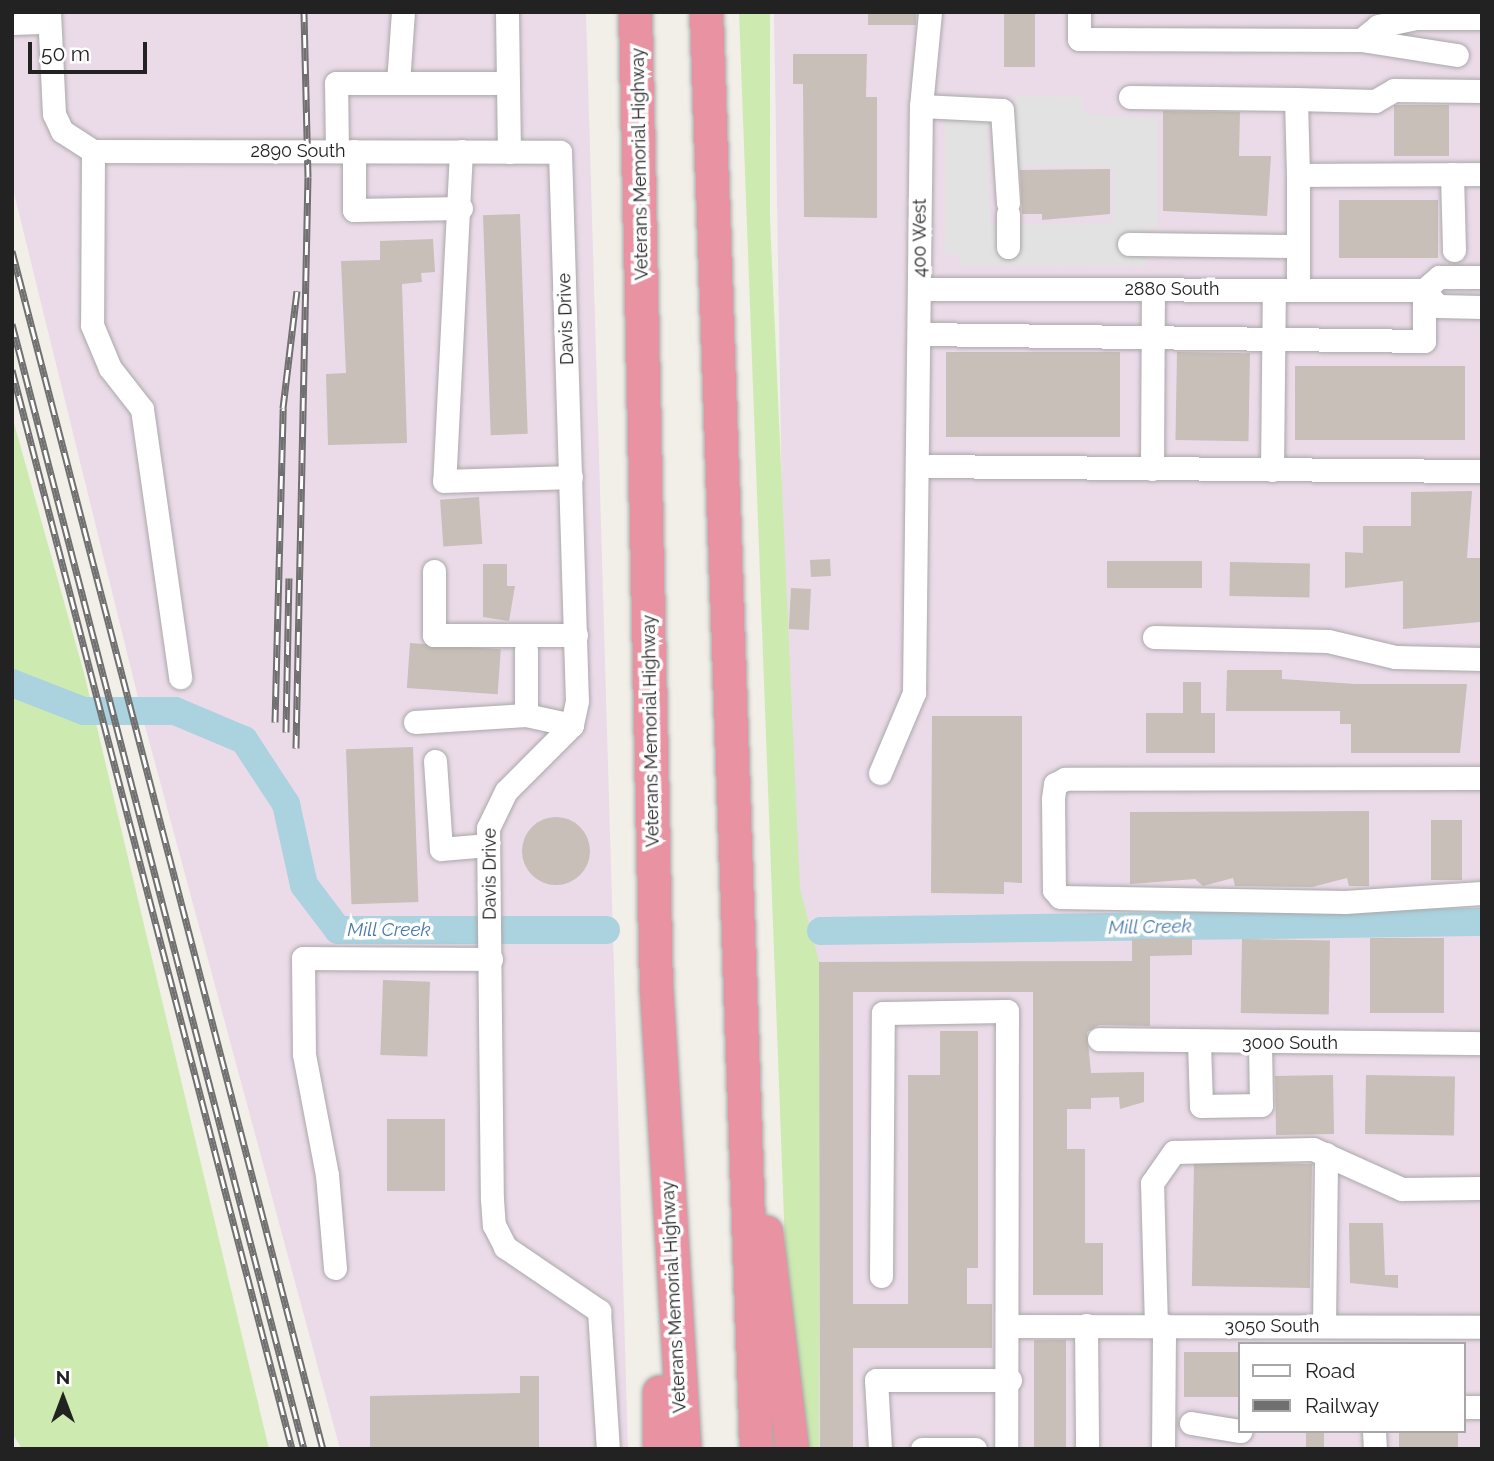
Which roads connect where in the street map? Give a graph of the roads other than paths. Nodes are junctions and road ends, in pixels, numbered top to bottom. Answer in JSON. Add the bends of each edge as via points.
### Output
{"nodes":[{"id":1,"x":403,"y":12,"type":"edge"},
{"id":2,"x":507,"y":12,"type":"edge"},
{"id":3,"x":635,"y":12,"type":"edge"},
{"id":4,"x":706,"y":12,"type":"edge"},
{"id":5,"x":930,"y":12,"type":"edge"},
{"id":6,"x":1079,"y":12,"type":"edge"},
{"id":7,"x":49,"y":17,"type":"edge"},
{"id":8,"x":1482,"y":18,"type":"edge"},
{"id":9,"x":12,"y":23,"type":"edge"},
{"id":10,"x":1361,"y":40,"type":"junction"},
{"id":11,"x":1457,"y":55,"type":"dead end"},
{"id":12,"x":398,"y":83,"type":"junction"},
{"id":13,"x":508,"y":83,"type":"junction"},
{"id":14,"x":1482,"y":91,"type":"edge"},
{"id":15,"x":1130,"y":97,"type":"dead end"},
{"id":16,"x":1296,"y":99,"type":"junction"},
{"id":17,"x":920,"y":106,"type":"junction"},
{"id":18,"x":93,"y":150,"type":"junction"},
{"id":19,"x":345,"y":151,"type":"junction"},
{"id":20,"x":461,"y":151,"type":"junction"},
{"id":21,"x":509,"y":152,"type":"junction"},
{"id":22,"x":560,"y":152,"type":"joint"},
{"id":23,"x":1452,"y":174,"type":"junction"},
{"id":24,"x":1482,"y":174,"type":"edge"},
{"id":25,"x":1298,"y":175,"type":"junction"},
{"id":26,"x":461,"y":208,"type":"junction"},
{"id":27,"x":1129,"y":244,"type":"dead end"},
{"id":28,"x":1297,"y":246,"type":"junction"},
{"id":29,"x":1008,"y":247,"type":"dead end"},
{"id":30,"x":1454,"y":250,"type":"dead end"},
{"id":31,"x":1482,"y":277,"type":"edge"},
{"id":32,"x":919,"y":289,"type":"junction"},
{"id":33,"x":1153,"y":289,"type":"junction"},
{"id":34,"x":1274,"y":290,"type":"junction"},
{"id":35,"x":1298,"y":290,"type":"junction"},
{"id":36,"x":1424,"y":290,"type":"junction"},
{"id":37,"x":1482,"y":307,"type":"edge"},
{"id":38,"x":919,"y":334,"type":"junction"},
{"id":39,"x":1153,"y":337,"type":"junction"},
{"id":40,"x":1273,"y":338,"type":"junction"},
{"id":41,"x":917,"y":466,"type":"junction"},
{"id":42,"x":1152,"y":469,"type":"junction"},
{"id":43,"x":1272,"y":470,"type":"junction"},
{"id":44,"x":1482,"y":471,"type":"edge"},
{"id":45,"x":571,"y":477,"type":"junction"},
{"id":46,"x":434,"y":571,"type":"dead end"},
{"id":47,"x":576,"y":635,"type":"junction"},
{"id":48,"x":1154,"y":636,"type":"dead end"},
{"id":49,"x":526,"y":650,"type":"dead end"},
{"id":50,"x":1482,"y":659,"type":"edge"},
{"id":51,"x":180,"y":677,"type":"dead end"},
{"id":52,"x":526,"y":715,"type":"junction"},
{"id":53,"x":415,"y":722,"type":"dead end"},
{"id":54,"x":572,"y":725,"type":"junction"},
{"id":55,"x":435,"y":761,"type":"dead end"},
{"id":56,"x":880,"y":773,"type":"dead end"},
{"id":57,"x":1482,"y":778,"type":"edge"},
{"id":58,"x":488,"y":845,"type":"junction"},
{"id":59,"x":1482,"y":893,"type":"edge"},
{"id":60,"x":491,"y":951,"type":"junction"},
{"id":61,"x":740,"y":980,"type":"junction"},
{"id":62,"x":656,"y":987,"type":"junction"},
{"id":63,"x":1099,"y":1039,"type":"dead end"},
{"id":64,"x":1199,"y":1042,"type":"junction"},
{"id":65,"x":1260,"y":1043,"type":"junction"},
{"id":66,"x":1482,"y":1043,"type":"edge"},
{"id":67,"x":1326,"y":1154,"type":"junction"},
{"id":68,"x":1482,"y":1188,"type":"edge"},
{"id":69,"x":335,"y":1268,"type":"dead end"},
{"id":70,"x":881,"y":1276,"type":"dead end"},
{"id":71,"x":1086,"y":1325,"type":"junction"},
{"id":72,"x":1160,"y":1325,"type":"junction"},
{"id":73,"x":1010,"y":1326,"type":"junction"},
{"id":74,"x":1324,"y":1326,"type":"junction"},
{"id":75,"x":1482,"y":1327,"type":"edge"},
{"id":76,"x":1010,"y":1380,"type":"junction"},
{"id":77,"x":1191,"y":1423,"type":"dead end"},
{"id":78,"x":1238,"y":1429,"type":"edge"},
{"id":79,"x":608,"y":1449,"type":"edge"},
{"id":80,"x":659,"y":1449,"type":"edge"},
{"id":81,"x":684,"y":1449,"type":"edge"},
{"id":82,"x":756,"y":1449,"type":"edge"},
{"id":83,"x":792,"y":1449,"type":"edge"},
{"id":84,"x":880,"y":1449,"type":"edge"},
{"id":85,"x":922,"y":1449,"type":"edge"},
{"id":86,"x":938,"y":1449,"type":"edge"},
{"id":87,"x":975,"y":1449,"type":"edge"},
{"id":88,"x":1006,"y":1449,"type":"edge"},
{"id":89,"x":1087,"y":1449,"type":"edge"},
{"id":90,"x":1163,"y":1449,"type":"edge"}],
"edges":[{"from":1,"to":12,"type":"street","via":[[397,25]]},
{"from":2,"to":13,"type":"street"},
{"from":3,"to":62,"type":"highway","name":"Veterans Memorial Highway"},
{"from":4,"to":61,"type":"highway"},
{"from":5,"to":17,"type":"street","name":"400 West"},
{"from":6,"to":10,"type":"street","via":[[1079,39]]},
{"from":7,"to":9,"type":"street"},
{"from":7,"to":18,"type":"street","via":[[54,114],[61,131]]},
{"from":8,"to":10,"type":"street","via":[[1417,19],[1378,26]]},
{"from":10,"to":11,"type":"street"},
{"from":12,"to":13,"type":"street"},
{"from":12,"to":19,"type":"street","via":[[335,83]]},
{"from":13,"to":21,"type":"street"},
{"from":14,"to":16,"type":"street","via":[[1394,90],[1375,101]]},
{"from":15,"to":16,"type":"street"},
{"from":16,"to":25,"type":"street"},
{"from":17,"to":29,"type":"street","via":[[1002,110]]},
{"from":17,"to":32,"type":"street","name":"400 West"},
{"from":18,"to":19,"type":"street","name":"2890 South"},
{"from":18,"to":51,"type":"street","via":[[92,325],[110,368],[142,409]]},
{"from":19,"to":20,"type":"street","name":"2890 South"},
{"from":19,"to":26,"type":"street","via":[[354,210]]},
{"from":20,"to":21,"type":"street","name":"2890 South"},
{"from":20,"to":26,"type":"street"},
{"from":21,"to":22,"type":"street","name":"2890 South"},
{"from":22,"to":45,"type":"street","name":"Davis Drive"},
{"from":23,"to":24,"type":"street"},
{"from":23,"to":25,"type":"street"},
{"from":23,"to":30,"type":"street"},
{"from":25,"to":28,"type":"street"},
{"from":26,"to":45,"type":"street","via":[[444,481]]},
{"from":27,"to":28,"type":"street"},
{"from":28,"to":35,"type":"street"},
{"from":31,"to":36,"type":"street","name":"2880 South","via":[[1439,277]]},
{"from":32,"to":33,"type":"street","name":"2880 South"},
{"from":32,"to":38,"type":"street","name":"400 West"},
{"from":33,"to":34,"type":"street","name":"2880 South"},
{"from":33,"to":39,"type":"street"},
{"from":34,"to":35,"type":"street","name":"2880 South"},
{"from":34,"to":40,"type":"street"},
{"from":35,"to":36,"type":"street","name":"2880 South"},
{"from":36,"to":37,"type":"street","via":[[1438,306]]},
{"from":36,"to":40,"type":"street","via":[[1424,341]]},
{"from":38,"to":39,"type":"street"},
{"from":38,"to":41,"type":"street","name":"400 West"},
{"from":39,"to":40,"type":"street"},
{"from":39,"to":42,"type":"street"},
{"from":40,"to":43,"type":"street"},
{"from":41,"to":42,"type":"street"},
{"from":41,"to":56,"type":"street","name":"400 West","via":[[914,693]]},
{"from":42,"to":43,"type":"street"},
{"from":43,"to":44,"type":"street"},
{"from":45,"to":47,"type":"street","name":"Davis Drive"},
{"from":46,"to":47,"type":"street","via":[[434,635]]},
{"from":47,"to":54,"type":"street","name":"Davis Drive"},
{"from":48,"to":50,"type":"street","via":[[1328,640],[1395,657]]},
{"from":49,"to":52,"type":"street"},
{"from":52,"to":53,"type":"street"},
{"from":52,"to":54,"type":"street"},
{"from":54,"to":58,"type":"street","name":"Davis Drive","via":[[506,791],[492,812]]},
{"from":55,"to":58,"type":"street","via":[[441,849]]},
{"from":57,"to":59,"type":"street","via":[[1065,779],[1055,784],[1053,799],[1054,890],[1060,897],[1345,902]]},
{"from":58,"to":60,"type":"street","name":"Davis Drive"},
{"from":60,"to":69,"type":"street","via":[[303,957],[304,1054],[327,1175]]},
{"from":60,"to":79,"type":"street","name":"Davis Drive","via":[[494,1225],[505,1247],[599,1311]]},
{"from":61,"to":82,"type":"highway"},
{"from":61,"to":83,"type":"highway"},
{"from":62,"to":80,"type":"highway"},
{"from":62,"to":81,"type":"highway","name":"Veterans Memorial Highway"},
{"from":63,"to":64,"type":"street","name":"3000 South"},
{"from":64,"to":65,"type":"street","name":"3000 South"},
{"from":64,"to":65,"type":"street","via":[[1201,1106],[1261,1105]]},
{"from":65,"to":66,"type":"street","name":"3000 South"},
{"from":67,"to":68,"type":"street","via":[[1402,1189]]},
{"from":67,"to":72,"type":"street","via":[[1186,1148],[1164,1157],[1152,1184]]},
{"from":67,"to":74,"type":"street"},
{"from":70,"to":73,"type":"street","via":[[883,1013],[1007,1011],[1003,1292]]},
{"from":71,"to":72,"type":"street","name":"3050 South"},
{"from":71,"to":73,"type":"street","name":"3050 South"},
{"from":71,"to":89,"type":"street"},
{"from":72,"to":74,"type":"street","name":"3050 South"},
{"from":72,"to":90,"type":"street"},
{"from":73,"to":76,"type":"street"},
{"from":74,"to":75,"type":"street","name":"3050 South"},
{"from":76,"to":84,"type":"street","via":[[876,1380]]},
{"from":76,"to":88,"type":"street"},
{"from":77,"to":78,"type":"street","via":[[1233,1425]]},
{"from":85,"to":86,"type":"street"},
{"from":86,"to":87,"type":"street"}]}
